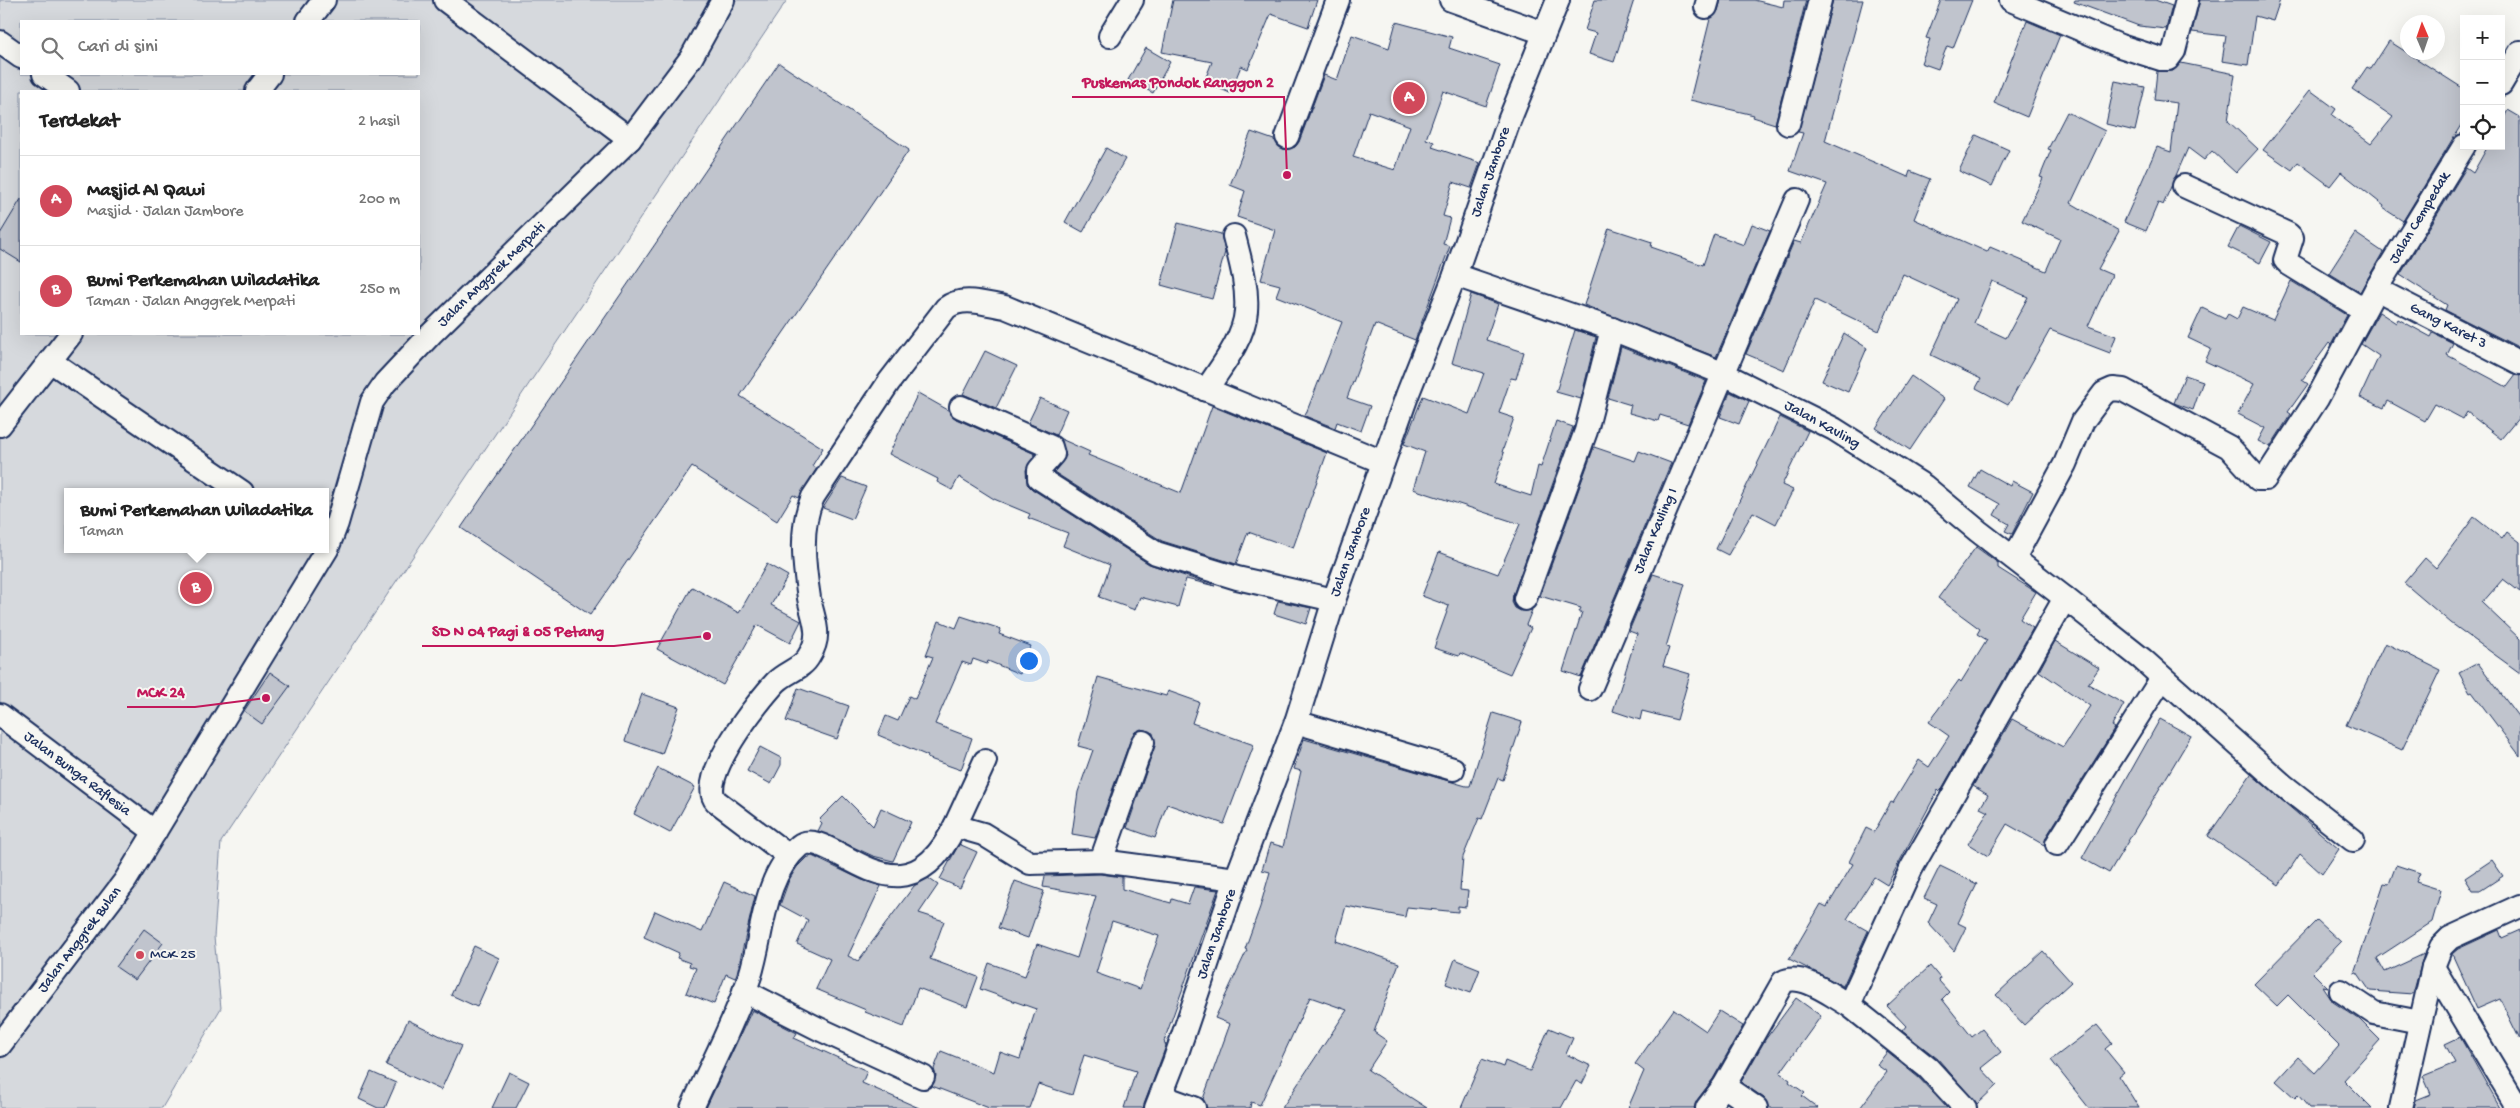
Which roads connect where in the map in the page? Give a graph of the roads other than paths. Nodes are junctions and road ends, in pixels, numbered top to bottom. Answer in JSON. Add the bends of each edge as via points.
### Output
{"nodes":[{"id":1,"x":324,"y":0,"type":"edge"},
{"id":2,"x":446,"y":0,"type":"edge"},
{"id":3,"x":723,"y":0,"type":"edge"},
{"id":4,"x":1132,"y":0,"type":"edge"},
{"id":5,"x":1338,"y":0,"type":"edge"},
{"id":6,"x":1452,"y":0,"type":"edge"},
{"id":7,"x":1558,"y":0,"type":"edge"},
{"id":8,"x":1820,"y":0,"type":"edge"},
{"id":9,"x":2011,"y":0,"type":"edge"},
{"id":10,"x":2187,"y":0,"type":"edge"},
{"id":11,"x":309,"y":20,"type":"edge"},
{"id":12,"x":1544,"y":33,"type":"junction"},
{"id":13,"x":1110,"y":36,"type":"dead end"},
{"id":14,"x":0,"y":42,"type":"edge"},
{"id":15,"x":2520,"y":52,"type":"edge"},
{"id":16,"x":20,"y":56,"type":"edge"},
{"id":17,"x":45,"y":75,"type":"edge"},
{"id":18,"x":269,"y":75,"type":"edge"},
{"id":19,"x":2505,"y":77,"type":"edge"},
{"id":20,"x":67,"y":90,"type":"edge"},
{"id":21,"x":258,"y":90,"type":"edge"},
{"id":22,"x":1788,"y":124,"type":"dead end"},
{"id":23,"x":1287,"y":137,"type":"dead end"},
{"id":24,"x":630,"y":139,"type":"junction"},
{"id":25,"x":2462,"y":150,"type":"edge"},
{"id":26,"x":2184,"y":186,"type":"dead end"},
{"id":27,"x":1797,"y":200,"type":"dead end"},
{"id":28,"x":1234,"y":236,"type":"dead end"},
{"id":29,"x":1455,"y":275,"type":"junction"},
{"id":30,"x":2376,"y":289,"type":"junction"},
{"id":31,"x":2364,"y":310,"type":"junction"},
{"id":32,"x":1612,"y":329,"type":"junction"},
{"id":33,"x":70,"y":335,"type":"edge"},
{"id":34,"x":50,"y":361,"type":"junction"},
{"id":35,"x":2520,"y":363,"type":"edge"},
{"id":36,"x":1722,"y":373,"type":"junction"},
{"id":37,"x":1206,"y":390,"type":"junction"},
{"id":38,"x":962,"y":407,"type":"dead end"},
{"id":39,"x":0,"y":425,"type":"edge"},
{"id":40,"x":1383,"y":462,"type":"junction"},
{"id":41,"x":236,"y":488,"type":"edge"},
{"id":42,"x":329,"y":541,"type":"edge"},
{"id":43,"x":323,"y":553,"type":"edge"},
{"id":44,"x":2014,"y":558,"type":"junction"},
{"id":45,"x":2066,"y":598,"type":"junction"},
{"id":46,"x":1525,"y":599,"type":"dead end"},
{"id":47,"x":1334,"y":600,"type":"junction"},
{"id":48,"x":2162,"y":678,"type":"junction"},
{"id":49,"x":1590,"y":689,"type":"dead end"},
{"id":50,"x":0,"y":715,"type":"edge"},
{"id":51,"x":1296,"y":722,"type":"junction"},
{"id":52,"x":1143,"y":742,"type":"dead end"},
{"id":53,"x":985,"y":761,"type":"dead end"},
{"id":54,"x":1453,"y":769,"type":"dead end"},
{"id":55,"x":955,"y":826,"type":"junction"},
{"id":56,"x":154,"y":832,"type":"junction"},
{"id":57,"x":2353,"y":840,"type":"dead end"},
{"id":58,"x":2057,"y":844,"type":"dead end"},
{"id":59,"x":789,"y":856,"type":"junction"},
{"id":60,"x":1101,"y":861,"type":"junction"},
{"id":61,"x":1236,"y":879,"type":"junction"},
{"id":62,"x":2520,"y":906,"type":"edge"},
{"id":63,"x":2433,"y":967,"type":"junction"},
{"id":64,"x":744,"y":991,"type":"junction"},
{"id":65,"x":2341,"y":991,"type":"dead end"},
{"id":66,"x":1850,"y":1005,"type":"junction"},
{"id":67,"x":2420,"y":1022,"type":"junction"},
{"id":68,"x":0,"y":1046,"type":"edge"},
{"id":69,"x":923,"y":1077,"type":"dead end"},
{"id":70,"x":1724,"y":1086,"type":"junction"},
{"id":71,"x":1158,"y":1102,"type":"edge"},
{"id":72,"x":692,"y":1108,"type":"edge"},
{"id":73,"x":1194,"y":1108,"type":"edge"},
{"id":74,"x":1707,"y":1108,"type":"edge"},
{"id":75,"x":1756,"y":1108,"type":"edge"},
{"id":76,"x":1965,"y":1108,"type":"edge"},
{"id":77,"x":2401,"y":1108,"type":"edge"},
{"id":78,"x":2518,"y":1108,"type":"edge"}],
"edges":[{"from":1,"to":11,"type":"street"},
{"from":2,"to":24,"type":"street"},
{"from":3,"to":24,"type":"street","name":"Jalan Anggrek Merpati","via":[[691,58]]},
{"from":4,"to":13,"type":"street"},
{"from":5,"to":23,"type":"street"},
{"from":6,"to":12,"type":"street"},
{"from":7,"to":12,"type":"street","name":"Jalan Jambore"},
{"from":8,"to":22,"type":"street"},
{"from":9,"to":10,"type":"street","via":[[2160,59],[2168,59],[2174,51]]},
{"from":12,"to":29,"type":"street","name":"Jalan Jambore","via":[[1508,121]]},
{"from":14,"to":16,"type":"street"},
{"from":15,"to":19,"type":"street"},
{"from":17,"to":20,"type":"street"},
{"from":18,"to":21,"type":"street"},
{"from":24,"to":42,"type":"street","name":"Jalan Anggrek Merpati","via":[[385,383],[372,402]]},
{"from":25,"to":30,"type":"street","name":"Jalan Cempedak"},
{"from":26,"to":31,"type":"street","via":[[2288,234],[2292,238],[2286,260],[2289,264]]},
{"from":27,"to":36,"type":"street","name":"Jalan Kavling I"},
{"from":28,"to":37,"type":"street","via":[[1244,276],[1246,312],[1242,328]]},
{"from":29,"to":32,"type":"street","name":"Jalan Kavling"},
{"from":29,"to":40,"type":"street","name":"Jalan Jambore"},
{"from":30,"to":31,"type":"street","name":"Jalan Cempedak"},
{"from":30,"to":35,"type":"street","name":"Gang Karet 3"},
{"from":31,"to":44,"type":"street","name":"Jalan Cempedak","via":[[2317,399],[2265,479],[2258,479],[2229,446],[2123,390],[2104,393],[2083,421],[2065,464]]},
{"from":32,"to":36,"type":"street","name":"Jalan Kavling"},
{"from":32,"to":46,"type":"street","via":[[1586,431]]},
{"from":33,"to":34,"type":"street"},
{"from":34,"to":39,"type":"street"},
{"from":34,"to":41,"type":"street"},
{"from":36,"to":44,"type":"street","name":"Jalan Kavling","via":[[1834,429],[1924,486]]},
{"from":36,"to":49,"type":"street","name":"Jalan Kavling I"},
{"from":37,"to":40,"type":"street"},
{"from":37,"to":59,"type":"street","via":[[1006,307],[960,300],[946,308],[889,382],[813,497],[806,515],[804,541],[810,599],[818,627],[809,657],[777,682],[729,743],[710,788],[716,801]]},
{"from":38,"to":47,"type":"street","via":[[1051,447],[1053,454],[1039,470],[1038,478],[1156,553],[1237,578]]},
{"from":40,"to":47,"type":"street","name":"Jalan Jambore"},
{"from":43,"to":56,"type":"street","name":"Jalan Anggrek Merpati"},
{"from":44,"to":45,"type":"street","name":"Jalan Kavling"},
{"from":45,"to":48,"type":"street","name":"Jalan Kavling"},
{"from":45,"to":66,"type":"street","via":[[1911,869]]},
{"from":47,"to":51,"type":"street","name":"Jalan Jambore"},
{"from":48,"to":57,"type":"street","name":"Jalan Kavling","via":[[2283,785]]},
{"from":48,"to":58,"type":"street"},
{"from":50,"to":56,"type":"street","name":"Jalan Bunga Raflesia"},
{"from":51,"to":54,"type":"street"},
{"from":51,"to":61,"type":"street","name":"Jalan Jambore"},
{"from":52,"to":60,"type":"street"},
{"from":53,"to":55,"type":"street"},
{"from":55,"to":59,"type":"street","via":[[941,849],[923,866],[902,876],[858,865],[811,842],[801,844]]},
{"from":55,"to":60,"type":"street","via":[[983,834],[1030,863]]},
{"from":56,"to":68,"type":"street","name":"Jalan Anggrek Bulan","via":[[125,881]]},
{"from":59,"to":64,"type":"street","via":[[769,894],[758,948]]},
{"from":60,"to":61,"type":"street"},
{"from":61,"to":71,"type":"street","name":"Jalan Jambore"},
{"from":62,"to":63,"type":"street","via":[[2450,938],[2441,947]]},
{"from":63,"to":67,"type":"street"},
{"from":63,"to":78,"type":"street"},
{"from":64,"to":69,"type":"street"},
{"from":64,"to":72,"type":"street"},
{"from":65,"to":67,"type":"street","via":[[2374,1013]]},
{"from":66,"to":70,"type":"street","via":[[1799,979],[1783,982]]},
{"from":66,"to":76,"type":"street","via":[[1928,1068]]},
{"from":67,"to":77,"type":"street"},
{"from":70,"to":74,"type":"street"},
{"from":70,"to":75,"type":"street"},
{"from":71,"to":73,"type":"street"}]}
